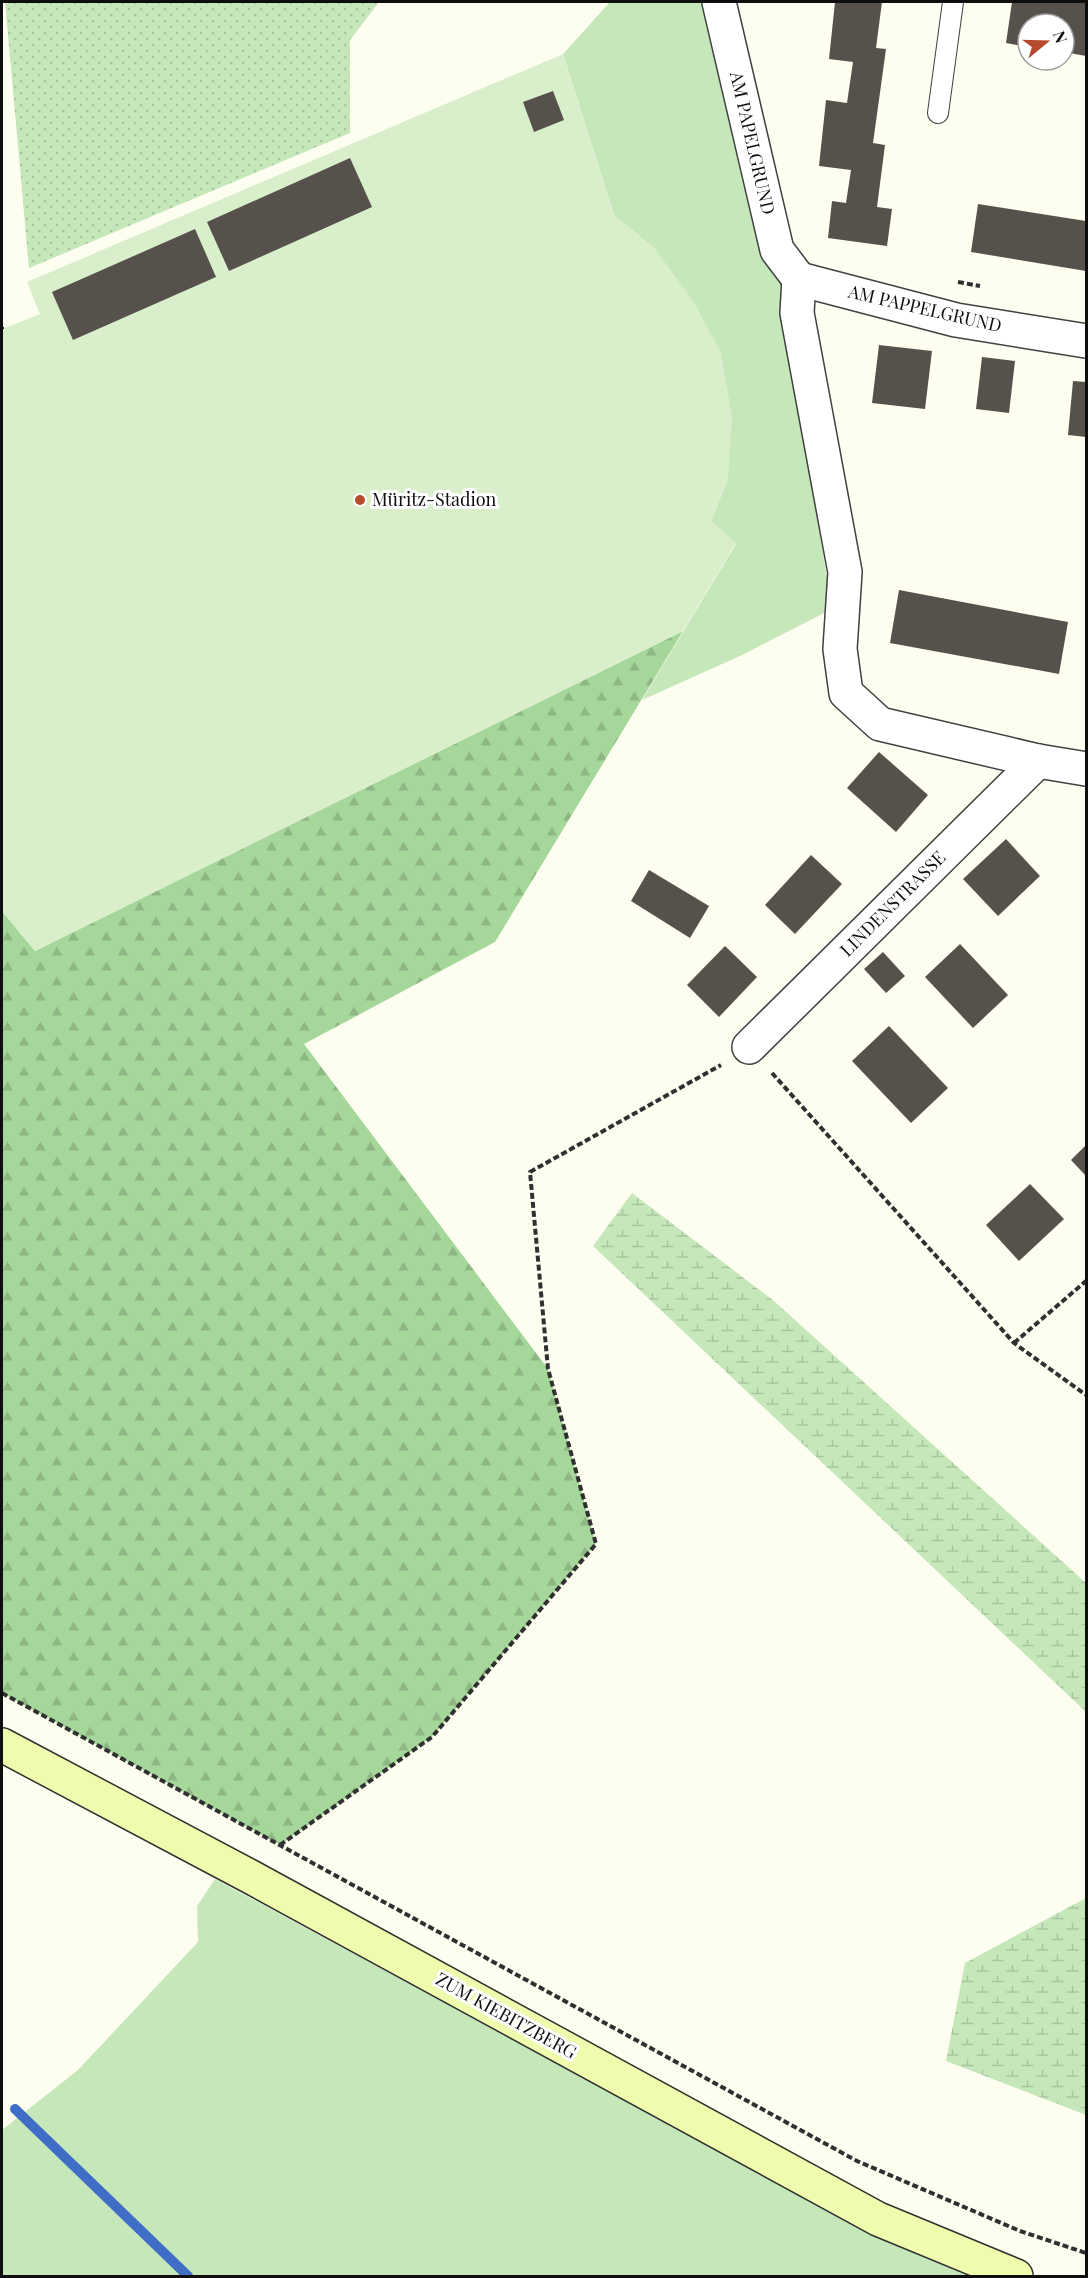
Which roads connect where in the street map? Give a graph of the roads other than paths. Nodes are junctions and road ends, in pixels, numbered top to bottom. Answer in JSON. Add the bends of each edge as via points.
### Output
{"nodes":[{"id":1,"x":719,"y":2,"type":"edge"},
{"id":2,"x":953,"y":2,"type":"edge"},
{"id":3,"x":938,"y":113,"type":"dead end"},
{"id":4,"x":799,"y":279,"type":"junction"},
{"id":5,"x":1086,"y":341,"type":"edge"},
{"id":6,"x":1038,"y":761,"type":"junction"},
{"id":7,"x":1086,"y":769,"type":"edge"},
{"id":8,"x":749,"y":1047,"type":"road end"},
{"id":9,"x":2,"y":1745,"type":"edge"},
{"id":10,"x":1016,"y":2277,"type":"edge"}],
"edges":[{"from":1,"to":4,"type":"street","name":"AM PAPELGRUND","via":[[777,250]]},
{"from":2,"to":3,"type":"lane"},
{"from":4,"to":5,"type":"street","name":"AM PAPPELGRUND","via":[[956,320]]},
{"from":4,"to":6,"type":"street","via":[[797,313],[845,573],[840,649],[846,693],[880,724]]},
{"from":6,"to":7,"type":"street"},
{"from":6,"to":8,"type":"street","name":"LINDENSTRASSE"},
{"from":9,"to":10,"type":"street","name":"ZUM KIEBITZBERG","via":[[878,2218]]}]}
